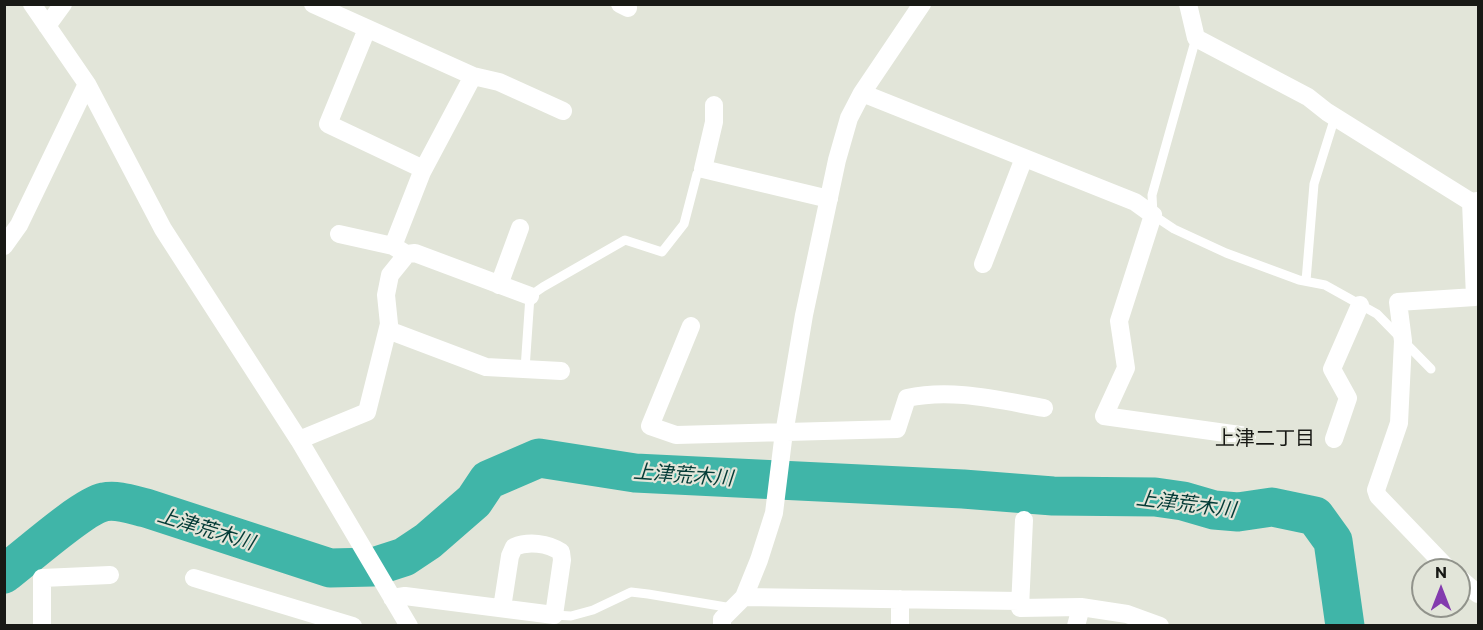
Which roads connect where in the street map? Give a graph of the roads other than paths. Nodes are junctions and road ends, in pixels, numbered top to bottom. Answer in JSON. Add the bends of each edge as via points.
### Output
{"nodes":[{"id":1,"x":32,"y":4,"type":"edge"},
{"id":2,"x":63,"y":4,"type":"edge"},
{"id":3,"x":314,"y":4,"type":"edge"},
{"id":4,"x":922,"y":4,"type":"edge"},
{"id":5,"x":1188,"y":4,"type":"edge"},
{"id":6,"x":47,"y":26,"type":"junction"},
{"id":7,"x":368,"y":29,"type":"junction"},
{"id":8,"x":1196,"y":38,"type":"junction"},
{"id":9,"x":473,"y":76,"type":"junction"},
{"id":10,"x":87,"y":84,"type":"junction"},
{"id":11,"x":862,"y":93,"type":"junction"},
{"id":12,"x":714,"y":105,"type":"dead end"},
{"id":13,"x":563,"y":111,"type":"dead end"},
{"id":14,"x":1335,"y":117,"type":"junction"},
{"id":15,"x":1024,"y":158,"type":"junction"},
{"id":16,"x":423,"y":169,"type":"junction"},
{"id":17,"x":703,"y":169,"type":"junction"},
{"id":18,"x":829,"y":199,"type":"junction"},
{"id":19,"x":1475,"y":201,"type":"edge"},
{"id":20,"x":1153,"y":215,"type":"junction"},
{"id":21,"x":520,"y":228,"type":"dead end"},
{"id":22,"x":339,"y":234,"type":"dead end"},
{"id":23,"x":4,"y":246,"type":"edge"},
{"id":24,"x":400,"y":250,"type":"junction"},
{"id":25,"x":982,"y":264,"type":"dead end"},
{"id":26,"x":1306,"y":281,"type":"junction"},
{"id":27,"x":499,"y":285,"type":"junction"},
{"id":28,"x":530,"y":296,"type":"junction"},
{"id":29,"x":1360,"y":305,"type":"junction"},
{"id":30,"x":691,"y":326,"type":"dead end"},
{"id":31,"x":388,"y":330,"type":"junction"},
{"id":32,"x":1403,"y":341,"type":"junction"},
{"id":33,"x":525,"y":369,"type":"junction"},
{"id":34,"x":1431,"y":369,"type":"dead end"},
{"id":35,"x":561,"y":371,"type":"dead end"},
{"id":36,"x":1044,"y":408,"type":"dead end"},
{"id":37,"x":785,"y":431,"type":"junction"},
{"id":38,"x":1247,"y":436,"type":"dead end"},
{"id":39,"x":1334,"y":439,"type":"dead end"},
{"id":40,"x":299,"y":440,"type":"junction"},
{"id":41,"x":1024,"y":520,"type":"dead end"},
{"id":42,"x":1437,"y":558,"type":"edge"},
{"id":43,"x":110,"y":575,"type":"dead end"},
{"id":44,"x":194,"y":578,"type":"dead end"},
{"id":45,"x":392,"y":598,"type":"junction"},
{"id":46,"x":900,"y":599,"type":"junction"},
{"id":47,"x":1020,"y":601,"type":"junction"},
{"id":48,"x":738,"y":603,"type":"junction"},
{"id":49,"x":1081,"y":607,"type":"junction"},
{"id":50,"x":502,"y":608,"type":"junction"},
{"id":51,"x":554,"y":615,"type":"junction"},
{"id":52,"x":42,"y":626,"type":"edge"},
{"id":53,"x":353,"y":626,"type":"edge"},
{"id":54,"x":409,"y":626,"type":"edge"},
{"id":55,"x":722,"y":626,"type":"edge"},
{"id":56,"x":900,"y":626,"type":"edge"},
{"id":57,"x":1076,"y":626,"type":"edge"},
{"id":58,"x":1160,"y":626,"type":"edge"}],
"edges":[{"from":1,"to":6,"type":"street"},
{"from":2,"to":6,"type":"street"},
{"from":3,"to":7,"type":"street"},
{"from":4,"to":11,"type":"street"},
{"from":5,"to":8,"type":"street"},
{"from":6,"to":10,"type":"street"},
{"from":7,"to":9,"type":"street"},
{"from":7,"to":16,"type":"street","via":[[328,124]]},
{"from":8,"to":14,"type":"street","via":[[1308,97]]},
{"from":8,"to":20,"type":"lane","via":[[1152,195]]},
{"from":9,"to":13,"type":"street","via":[[500,82]]},
{"from":9,"to":16,"type":"street"},
{"from":10,"to":23,"type":"street","via":[[19,225]]},
{"from":10,"to":40,"type":"street","via":[[163,229]]},
{"from":11,"to":15,"type":"street"},
{"from":11,"to":18,"type":"street","via":[[849,118]]},
{"from":12,"to":17,"type":"street"},
{"from":14,"to":19,"type":"street"},
{"from":14,"to":26,"type":"lane","via":[[1314,184]]},
{"from":15,"to":20,"type":"street","via":[[1135,202]]},
{"from":15,"to":25,"type":"street"},
{"from":16,"to":24,"type":"street"},
{"from":17,"to":18,"type":"street"},
{"from":17,"to":28,"type":"lane","via":[[697,174],[684,224],[662,252],[625,240]]},
{"from":18,"to":37,"type":"street"},
{"from":19,"to":32,"type":"street","via":[[1475,297],[1398,302]]},
{"from":20,"to":26,"type":"lane","via":[[1226,253]]},
{"from":20,"to":38,"type":"street","via":[[1119,321],[1126,368],[1104,416]]},
{"from":21,"to":27,"type":"street"},
{"from":22,"to":24,"type":"street"},
{"from":24,"to":27,"type":"street"},
{"from":24,"to":31,"type":"street","via":[[386,294]]},
{"from":26,"to":29,"type":"lane","via":[[1325,285]]},
{"from":27,"to":28,"type":"street"},
{"from":28,"to":33,"type":"lane"},
{"from":29,"to":32,"type":"lane","via":[[1377,314]]},
{"from":29,"to":39,"type":"street","via":[[1332,369],[1348,398]]},
{"from":30,"to":37,"type":"street","via":[[650,426],[676,435]]},
{"from":31,"to":33,"type":"street","via":[[486,368]]},
{"from":31,"to":40,"type":"street","via":[[366,412]]},
{"from":32,"to":34,"type":"lane"},
{"from":32,"to":42,"type":"street","via":[[1399,423],[1376,490]]},
{"from":33,"to":35,"type":"street"},
{"from":36,"to":37,"type":"street","via":[[957,393],[926,393],[907,398],[897,429]]},
{"from":37,"to":48,"type":"street","via":[[774,513],[759,560]]},
{"from":40,"to":45,"type":"street"},
{"from":41,"to":47,"type":"street"},
{"from":43,"to":52,"type":"street","via":[[42,578]]},
{"from":44,"to":53,"type":"street"},
{"from":45,"to":50,"type":"street","via":[[405,596]]},
{"from":45,"to":54,"type":"street"},
{"from":46,"to":47,"type":"street"},
{"from":46,"to":48,"type":"street"},
{"from":46,"to":56,"type":"street"},
{"from":47,"to":49,"type":"street","via":[[1020,608]]},
{"from":48,"to":51,"type":"lane","via":[[631,592],[593,610],[571,616]]},
{"from":48,"to":55,"type":"street","via":[[722,619]]},
{"from":49,"to":57,"type":"street"},
{"from":49,"to":58,"type":"street","via":[[1127,614]]},
{"from":50,"to":51,"type":"street"},
{"from":50,"to":51,"type":"street","via":[[514,547],[523,543],[552,546],[561,552],[562,560]]}]}
